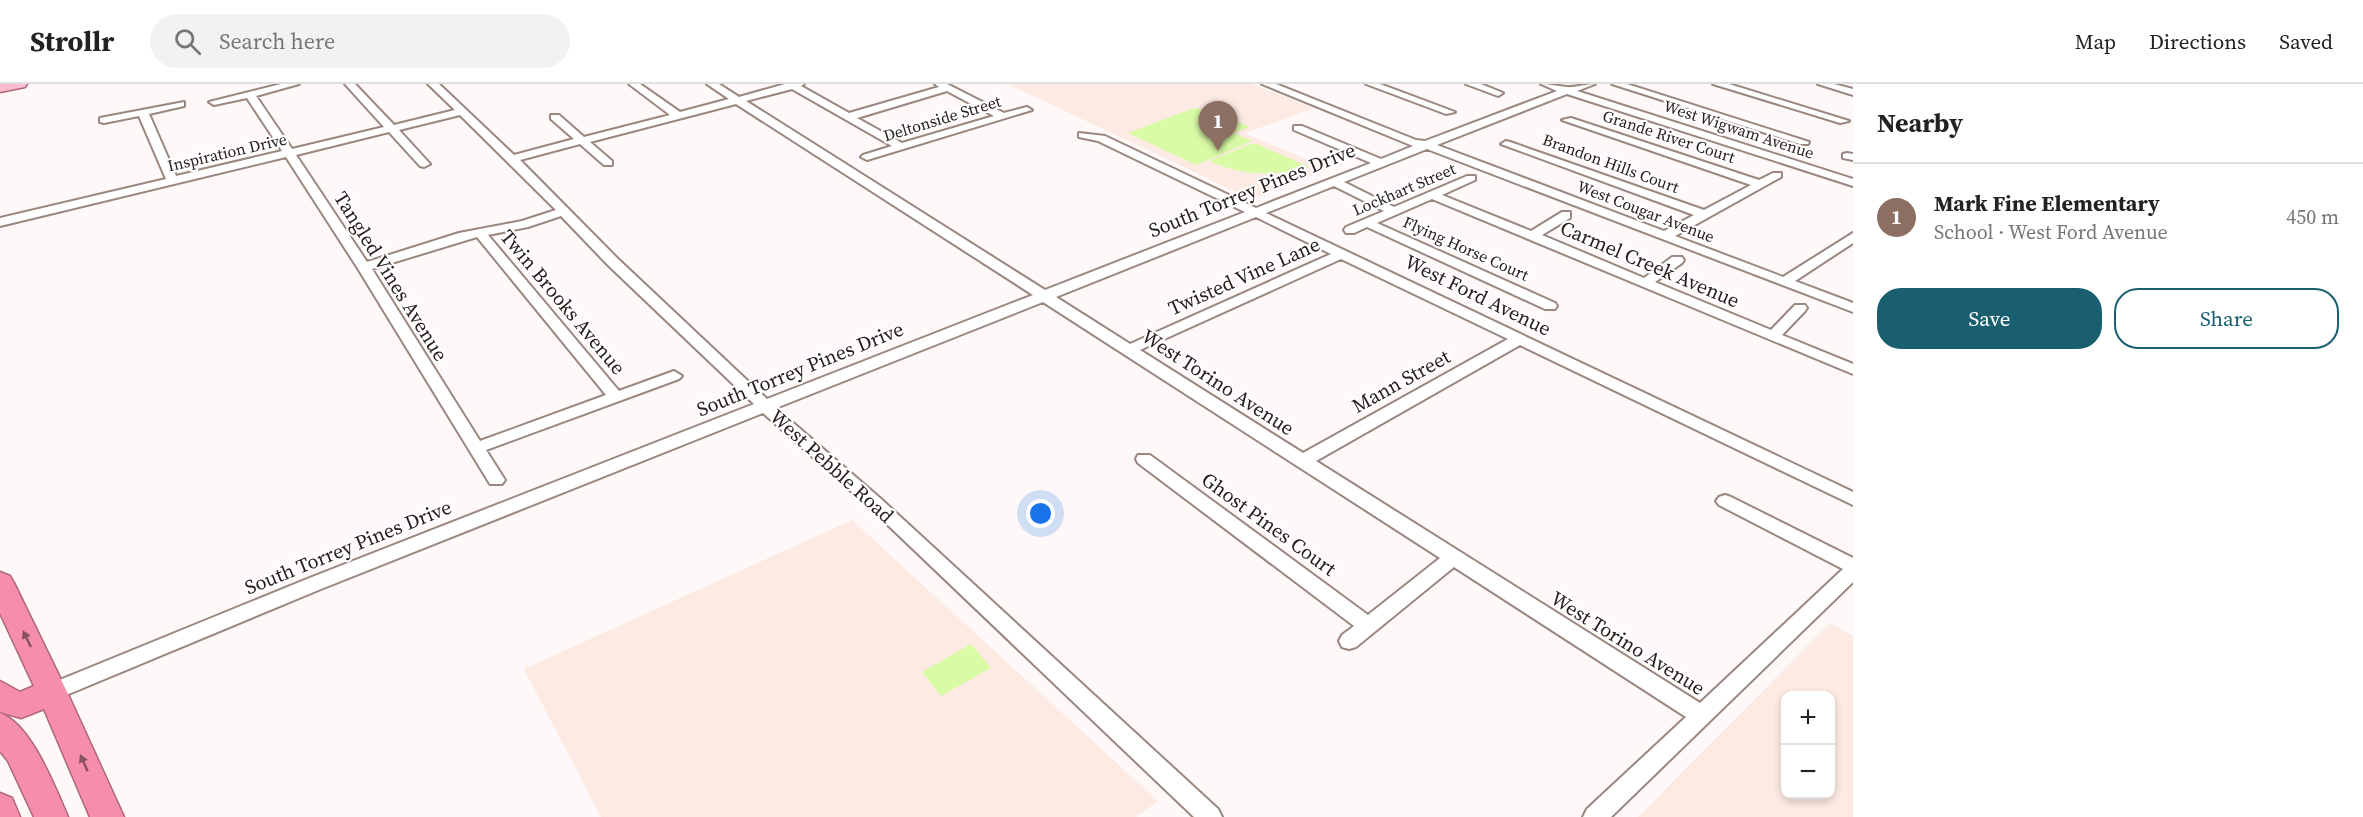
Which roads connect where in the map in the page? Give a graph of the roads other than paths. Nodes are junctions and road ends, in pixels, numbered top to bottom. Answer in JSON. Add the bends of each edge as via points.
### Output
{"nodes":[{"id":1,"x":21,"y":84,"type":"edge"},
{"id":2,"x":294,"y":84,"type":"edge"},
{"id":3,"x":350,"y":84,"type":"edge"},
{"id":4,"x":433,"y":84,"type":"edge"},
{"id":5,"x":634,"y":84,"type":"edge"},
{"id":6,"x":712,"y":84,"type":"edge"},
{"id":7,"x":1267,"y":84,"type":"edge"},
{"id":8,"x":1371,"y":84,"type":"edge"},
{"id":9,"x":1471,"y":84,"type":"edge"},
{"id":10,"x":1545,"y":84,"type":"edge"},
{"id":11,"x":1590,"y":84,"type":"edge"},
{"id":12,"x":1617,"y":84,"type":"edge"},
{"id":13,"x":1718,"y":84,"type":"edge"},
{"id":14,"x":1823,"y":84,"type":"edge"},
{"id":15,"x":794,"y":85,"type":"edge"},
{"id":16,"x":943,"y":86,"type":"edge"},
{"id":17,"x":1568,"y":87,"type":"edge"},
{"id":18,"x":0,"y":88,"type":"edge"},
{"id":19,"x":1853,"y":92,"type":"edge"},
{"id":20,"x":1498,"y":93,"type":"dead end"},
{"id":21,"x":250,"y":94,"type":"junction"},
{"id":22,"x":737,"y":100,"type":"junction"},
{"id":23,"x":214,"y":102,"type":"dead end"},
{"id":24,"x":180,"y":104,"type":"dead end"},
{"id":25,"x":1027,"y":110,"type":"dead end"},
{"id":26,"x":143,"y":112,"type":"junction"},
{"id":27,"x":461,"y":112,"type":"junction"},
{"id":28,"x":1450,"y":112,"type":"dead end"},
{"id":29,"x":677,"y":115,"type":"junction"},
{"id":30,"x":555,"y":117,"type":"dead end"},
{"id":31,"x":848,"y":117,"type":"junction"},
{"id":32,"x":1003,"y":117,"type":"junction"},
{"id":33,"x":104,"y":120,"type":"dead end"},
{"id":34,"x":1567,"y":120,"type":"dead end"},
{"id":35,"x":1844,"y":121,"type":"dead end"},
{"id":36,"x":1298,"y":128,"type":"dead end"},
{"id":37,"x":391,"y":129,"type":"junction"},
{"id":38,"x":1083,"y":135,"type":"dead end"},
{"id":39,"x":580,"y":139,"type":"junction"},
{"id":40,"x":1804,"y":142,"type":"dead end"},
{"id":41,"x":1506,"y":144,"type":"dead end"},
{"id":42,"x":1427,"y":145,"type":"junction"},
{"id":43,"x":901,"y":147,"type":"junction"},
{"id":44,"x":289,"y":154,"type":"junction"},
{"id":45,"x":867,"y":157,"type":"dead end"},
{"id":46,"x":512,"y":159,"type":"junction"},
{"id":47,"x":608,"y":163,"type":"dead end"},
{"id":48,"x":1382,"y":163,"type":"junction"},
{"id":49,"x":424,"y":164,"type":"dead end"},
{"id":50,"x":1778,"y":175,"type":"dead end"},
{"id":51,"x":1471,"y":178,"type":"dead end"},
{"id":52,"x":173,"y":182,"type":"junction"},
{"id":53,"x":1335,"y":182,"type":"junction"},
{"id":54,"x":1853,"y":183,"type":"edge"},
{"id":55,"x":1760,"y":184,"type":"junction"},
{"id":56,"x":1433,"y":195,"type":"junction"},
{"id":57,"x":1394,"y":211,"type":"junction"},
{"id":58,"x":563,"y":212,"type":"junction"},
{"id":59,"x":1258,"y":213,"type":"junction"},
{"id":60,"x":1704,"y":214,"type":"junction"},
{"id":61,"x":1566,"y":215,"type":"dead end"},
{"id":62,"x":0,"y":222,"type":"edge"},
{"id":63,"x":1367,"y":223,"type":"junction"},
{"id":64,"x":1350,"y":230,"type":"dead end"},
{"id":65,"x":479,"y":232,"type":"junction"},
{"id":66,"x":1532,"y":236,"type":"junction"},
{"id":67,"x":1665,"y":236,"type":"junction"},
{"id":68,"x":1853,"y":237,"type":"edge"},
{"id":69,"x":1343,"y":253,"type":"junction"},
{"id":70,"x":1677,"y":260,"type":"dead end"},
{"id":71,"x":364,"y":267,"type":"junction"},
{"id":72,"x":1784,"y":282,"type":"junction"},
{"id":73,"x":1646,"y":283,"type":"junction"},
{"id":74,"x":1045,"y":296,"type":"junction"},
{"id":75,"x":1550,"y":306,"type":"dead end"},
{"id":76,"x":1800,"y":308,"type":"dead end"},
{"id":77,"x":1853,"y":308,"type":"edge"},
{"id":78,"x":1773,"y":336,"type":"junction"},
{"id":79,"x":1520,"y":339,"type":"junction"},
{"id":80,"x":1128,"y":350,"type":"junction"},
{"id":81,"x":1853,"y":369,"type":"edge"},
{"id":82,"x":674,"y":376,"type":"dead end"},
{"id":83,"x":616,"y":397,"type":"junction"},
{"id":84,"x":766,"y":407,"type":"junction"},
{"id":85,"x":476,"y":448,"type":"junction"},
{"id":86,"x":1144,"y":459,"type":"dead end"},
{"id":87,"x":1302,"y":461,"type":"junction"},
{"id":88,"x":496,"y":480,"type":"dead end"},
{"id":89,"x":1853,"y":499,"type":"edge"},
{"id":90,"x":1725,"y":501,"type":"dead end"},
{"id":91,"x":1454,"y":557,"type":"junction"},
{"id":92,"x":1853,"y":566,"type":"edge"},
{"id":93,"x":1853,"y":571,"type":"edge"},
{"id":94,"x":0,"y":583,"type":"edge"},
{"id":95,"x":1368,"y":625,"type":"junction"},
{"id":96,"x":1349,"y":641,"type":"dead end"},
{"id":97,"x":52,"y":692,"type":"junction"},
{"id":98,"x":0,"y":694,"type":"edge"},
{"id":99,"x":1701,"y":715,"type":"junction"},
{"id":100,"x":0,"y":728,"type":"edge"},
{"id":101,"x":0,"y":809,"type":"edge"},
{"id":102,"x":3,"y":817,"type":"edge"},
{"id":103,"x":51,"y":817,"type":"edge"},
{"id":104,"x":107,"y":817,"type":"edge"},
{"id":105,"x":1210,"y":817,"type":"edge"},
{"id":106,"x":1595,"y":817,"type":"edge"}],
"edges":[{"from":1,"to":18,"type":"main road"},
{"from":2,"to":21,"type":"street"},
{"from":3,"to":37,"type":"street"},
{"from":4,"to":27,"type":"street","name":"West Pebble Road"},
{"from":5,"to":29,"type":"street"},
{"from":6,"to":22,"type":"street","name":"West Torino Avenue"},
{"from":7,"to":42,"type":"street","name":"West Cougar Avenue"},
{"from":8,"to":28,"type":"street"},
{"from":9,"to":20,"type":"street"},
{"from":10,"to":17,"type":"street","name":"West Wigwam Avenue"},
{"from":11,"to":17,"type":"street","name":"South Torrey Pines Drive"},
{"from":12,"to":40,"type":"street"},
{"from":13,"to":35,"type":"street"},
{"from":14,"to":19,"type":"street"},
{"from":15,"to":22,"type":"street"},
{"from":15,"to":31,"type":"street"},
{"from":16,"to":31,"type":"street"},
{"from":16,"to":32,"type":"street"},
{"from":17,"to":42,"type":"street","name":"South Torrey Pines Drive"},
{"from":17,"to":54,"type":"street","name":"West Wigwam Avenue"},
{"from":21,"to":23,"type":"street"},
{"from":21,"to":44,"type":"street","name":"Tangled Vines Avenue"},
{"from":22,"to":29,"type":"street"},
{"from":22,"to":74,"type":"street","name":"West Torino Avenue"},
{"from":24,"to":26,"type":"street"},
{"from":25,"to":32,"type":"street","name":"Deltonside Street"},
{"from":26,"to":33,"type":"street"},
{"from":26,"to":52,"type":"street"},
{"from":27,"to":37,"type":"street","name":"Inspiration Drive"},
{"from":27,"to":46,"type":"street","name":"West Pebble Road"},
{"from":29,"to":39,"type":"street"},
{"from":30,"to":39,"type":"street"},
{"from":31,"to":43,"type":"street"},
{"from":32,"to":43,"type":"street","name":"Deltonside Street"},
{"from":34,"to":55,"type":"street","name":"Grande River Court"},
{"from":36,"to":48,"type":"street"},
{"from":37,"to":44,"type":"street","name":"Inspiration Drive"},
{"from":37,"to":49,"type":"street"},
{"from":38,"to":59,"type":"street","name":"West Ford Avenue","via":[[1101,138]]},
{"from":39,"to":46,"type":"street"},
{"from":39,"to":47,"type":"street"},
{"from":41,"to":60,"type":"street","name":"Brandon Hills Court"},
{"from":42,"to":48,"type":"street","name":"South Torrey Pines Drive"},
{"from":42,"to":67,"type":"street","name":"West Cougar Avenue"},
{"from":43,"to":45,"type":"street","name":"Deltonside Street"},
{"from":44,"to":52,"type":"street","name":"Inspiration Drive"},
{"from":44,"to":71,"type":"street","name":"Tangled Vines Avenue"},
{"from":46,"to":58,"type":"street","name":"West Pebble Road"},
{"from":48,"to":53,"type":"street","name":"South Torrey Pines Drive"},
{"from":50,"to":55,"type":"street"},
{"from":51,"to":56,"type":"street","name":"Lockhart Street"},
{"from":52,"to":62,"type":"street","name":"Inspiration Drive"},
{"from":53,"to":57,"type":"street"},
{"from":53,"to":59,"type":"street","name":"South Torrey Pines Drive"},
{"from":55,"to":60,"type":"street"},
{"from":56,"to":57,"type":"street","name":"Lockhart Street"},
{"from":56,"to":66,"type":"street","name":"Carmel Creek Avenue"},
{"from":57,"to":63,"type":"street","name":"Lockhart Street"},
{"from":58,"to":65,"type":"street"},
{"from":58,"to":84,"type":"street","name":"West Pebble Road"},
{"from":59,"to":69,"type":"street","name":"West Ford Avenue"},
{"from":59,"to":74,"type":"street","name":"South Torrey Pines Drive"},
{"from":60,"to":67,"type":"street"},
{"from":61,"to":66,"type":"street"},
{"from":63,"to":64,"type":"street","name":"Lockhart Street"},
{"from":63,"to":75,"type":"street","name":"Flying Horse Court"},
{"from":65,"to":71,"type":"street"},
{"from":65,"to":83,"type":"street","name":"Twin Brooks Avenue"},
{"from":66,"to":73,"type":"street","name":"Carmel Creek Avenue"},
{"from":67,"to":72,"type":"street","name":"West Cougar Avenue"},
{"from":68,"to":72,"type":"street"},
{"from":69,"to":79,"type":"street","name":"West Ford Avenue"},
{"from":69,"to":80,"type":"street","name":"Twisted Vine Lane"},
{"from":70,"to":73,"type":"street"},
{"from":71,"to":85,"type":"street","name":"Tangled Vines Avenue"},
{"from":72,"to":77,"type":"street","name":"West Cougar Avenue"},
{"from":73,"to":78,"type":"street","name":"Carmel Creek Avenue"},
{"from":74,"to":80,"type":"street","name":"West Torino Avenue"},
{"from":74,"to":84,"type":"street","name":"South Torrey Pines Drive"},
{"from":76,"to":78,"type":"street"},
{"from":78,"to":81,"type":"street","name":"Carmel Creek Avenue"},
{"from":79,"to":87,"type":"street","name":"Mann Street"},
{"from":79,"to":89,"type":"street","name":"West Ford Avenue"},
{"from":80,"to":87,"type":"street","name":"West Torino Avenue"},
{"from":82,"to":83,"type":"street"},
{"from":83,"to":85,"type":"street"},
{"from":84,"to":97,"type":"street","name":"South Torrey Pines Drive","via":[[314,584]]},
{"from":84,"to":105,"type":"street","name":"West Pebble Road","via":[[875,503]]},
{"from":85,"to":88,"type":"street","name":"Tangled Vines Avenue"},
{"from":86,"to":95,"type":"street","name":"Ghost Pines Court"},
{"from":87,"to":91,"type":"street","name":"West Torino Avenue"},
{"from":90,"to":92,"type":"street"},
{"from":91,"to":95,"type":"street"},
{"from":91,"to":99,"type":"street","name":"West Torino Avenue"},
{"from":93,"to":99,"type":"street"},
{"from":97,"to":94,"type":"highway","one_way":true},
{"from":95,"to":96,"type":"street"},
{"from":97,"to":98,"type":"highway","via":[[21,705],[3,700]]},
{"from":104,"to":97,"type":"highway","one_way":true},
{"from":99,"to":106,"type":"street"},
{"from":100,"to":103,"type":"highway","via":[[19,751]]},
{"from":101,"to":102,"type":"highway"}]}
